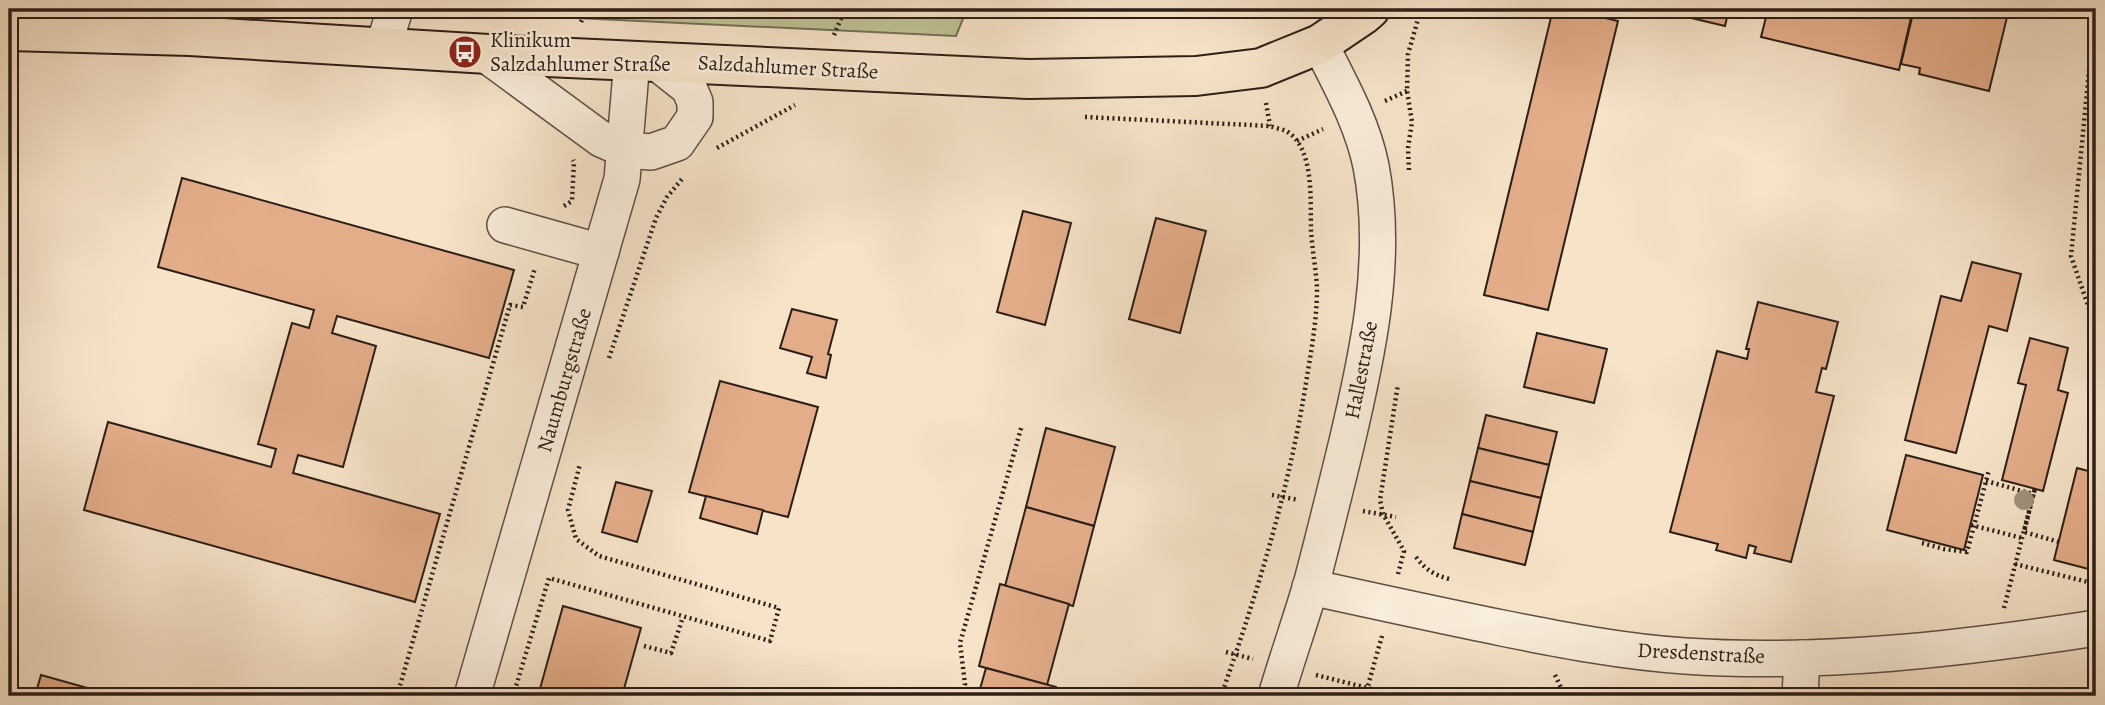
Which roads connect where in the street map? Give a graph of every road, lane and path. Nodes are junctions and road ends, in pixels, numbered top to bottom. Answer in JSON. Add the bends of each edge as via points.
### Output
{"nodes":[{"id":1,"x":96,"y":9,"type":"edge"},
{"id":2,"x":395,"y":9,"type":"edge"},
{"id":3,"x":845,"y":9,"type":"edge"},
{"id":4,"x":1370,"y":9,"type":"edge"},
{"id":5,"x":1411,"y":9,"type":"edge"},
{"id":6,"x":2095,"y":9,"type":"edge"},
{"id":7,"x":1420,"y":11,"type":"edge"},
{"id":8,"x":9,"y":31,"type":"edge"},
{"id":9,"x":190,"y":36,"type":"junction"},
{"id":10,"x":1320,"y":44,"type":"junction"},
{"id":11,"x":829,"y":45,"type":"dead end"},
{"id":12,"x":383,"y":48,"type":"junction"},
{"id":13,"x":485,"y":54,"type":"junction"},
{"id":14,"x":643,"y":61,"type":"junction"},
{"id":15,"x":795,"y":105,"type":"dead end"},
{"id":16,"x":1412,"y":122,"type":"dead end"},
{"id":17,"x":1247,"y":125,"type":"dead end"},
{"id":18,"x":626,"y":150,"type":"junction"},
{"id":19,"x":566,"y":152,"type":"dead end"},
{"id":20,"x":706,"y":154,"type":"dead end"},
{"id":21,"x":682,"y":178,"type":"dead end"},
{"id":22,"x":505,"y":225,"type":"dead end"},
{"id":23,"x":545,"y":236,"type":"junction"},
{"id":24,"x":601,"y":252,"type":"junction"},
{"id":25,"x":2096,"y":329,"type":"edge"},
{"id":26,"x":605,"y":369,"type":"dead end"},
{"id":27,"x":1022,"y":425,"type":"dead end"},
{"id":28,"x":580,"y":464,"type":"dead end"},
{"id":29,"x":1989,"y":470,"type":"dead end"},
{"id":30,"x":1986,"y":481,"type":"junction"},
{"id":31,"x":1272,"y":495,"type":"dead end"},
{"id":32,"x":1283,"y":497,"type":"junction"},
{"id":33,"x":1396,"y":517,"type":"dead end"},
{"id":34,"x":1972,"y":525,"type":"junction"},
{"id":35,"x":2023,"y":535,"type":"junction"},
{"id":36,"x":2059,"y":542,"type":"dead end"},
{"id":37,"x":1922,"y":543,"type":"dead end"},
{"id":38,"x":1416,"y":557,"type":"dead end"},
{"id":39,"x":2015,"y":564,"type":"junction"},
{"id":40,"x":1452,"y":579,"type":"dead end"},
{"id":41,"x":2096,"y":584,"type":"edge"},
{"id":42,"x":1310,"y":587,"type":"junction"},
{"id":43,"x":1390,"y":605,"type":"junction"},
{"id":44,"x":2003,"y":610,"type":"dead end"},
{"id":45,"x":682,"y":617,"type":"junction"},
{"id":46,"x":2096,"y":628,"type":"edge"},
{"id":47,"x":645,"y":646,"type":"dead end"},
{"id":48,"x":1802,"y":658,"type":"junction"},
{"id":49,"x":1555,"y":675,"type":"dead end"},
{"id":50,"x":397,"y":696,"type":"edge"},
{"id":51,"x":472,"y":696,"type":"edge"},
{"id":52,"x":513,"y":696,"type":"edge"},
{"id":53,"x":962,"y":696,"type":"edge"},
{"id":54,"x":1221,"y":696,"type":"edge"},
{"id":55,"x":1276,"y":696,"type":"edge"},
{"id":56,"x":1365,"y":696,"type":"edge"},
{"id":57,"x":1565,"y":696,"type":"edge"},
{"id":58,"x":1800,"y":696,"type":"edge"}],
"edges":[{"from":1,"to":9,"type":"main road","name":"Salzdahlumer Straße"},
{"from":2,"to":12,"type":"street"},
{"from":3,"to":11,"type":"path"},
{"from":4,"to":10,"type":"main road","name":"Salzdahlumer Straße"},
{"from":5,"to":7,"type":"path"},
{"from":6,"to":25,"type":"path","via":[[2071,256]]},
{"from":7,"to":16,"type":"path","via":[[1408,54]]},
{"from":8,"to":9,"type":"main road","name":"Salzdahlumer Straße"},
{"from":9,"to":12,"type":"main road","name":"Salzdahlumer Straße"},
{"from":10,"to":14,"type":"main road","name":"Salzdahlumer Straße","via":[[1261,68],[1196,76],[1029,79]]},
{"from":10,"to":42,"type":"street","name":"Hallestraße","via":[[1363,133],[1377,236],[1370,335]]},
{"from":12,"to":13,"type":"main road","name":"Salzdahlumer Straße"},
{"from":13,"to":14,"type":"main road","name":"Salzdahlumer Straße"},
{"from":13,"to":18,"type":"street","via":[[601,139]]},
{"from":14,"to":18,"type":"street","name":"Naumburgstraße"},
{"from":14,"to":18,"type":"street","via":[[689,88],[695,117],[677,143],[650,152]]},
{"from":15,"to":20,"type":"path"},
{"from":17,"to":32,"type":"path","via":[[1286,131],[1297,141],[1309,170],[1317,288],[1299,422]]},
{"from":18,"to":24,"type":"street","name":"Naumburgstraße"},
{"from":19,"to":23,"type":"path","via":[[574,162],[572,201],[551,214]]},
{"from":21,"to":26,"type":"path","via":[[656,218]]},
{"from":22,"to":23,"type":"street"},
{"from":23,"to":24,"type":"street"},
{"from":23,"to":50,"type":"path","via":[[523,307],[510,305]]},
{"from":24,"to":51,"type":"street","name":"Naumburgstraße"},
{"from":27,"to":53,"type":"path","via":[[960,643]]},
{"from":28,"to":45,"type":"path","via":[[568,510],[576,538],[599,556],[779,608],[770,641]]},
{"from":29,"to":30,"type":"path"},
{"from":30,"to":34,"type":"path"},
{"from":30,"to":35,"type":"path","via":[[2033,494]]},
{"from":31,"to":32,"type":"path"},
{"from":32,"to":54,"type":"path"},
{"from":33,"to":43,"type":"path","via":[[1383,514],[1404,551]]},
{"from":34,"to":35,"type":"path"},
{"from":34,"to":37,"type":"path","via":[[1967,552]]},
{"from":35,"to":36,"type":"path"},
{"from":35,"to":39,"type":"path"},
{"from":38,"to":40,"type":"path","via":[[1424,568]]},
{"from":39,"to":41,"type":"path"},
{"from":39,"to":44,"type":"path"},
{"from":42,"to":43,"type":"street","name":"Dresdenstraße"},
{"from":42,"to":55,"type":"street","name":"Hallestraße"},
{"from":43,"to":48,"type":"street","name":"Dresdenstraße","via":[[1575,642],[1685,656]]},
{"from":43,"to":56,"type":"path"},
{"from":45,"to":47,"type":"path","via":[[671,653]]},
{"from":45,"to":52,"type":"path","via":[[549,578]]},
{"from":46,"to":48,"type":"street","name":"Dresdenstraße","via":[[1861,656]]},
{"from":48,"to":58,"type":"street"},
{"from":49,"to":57,"type":"path"}]}
